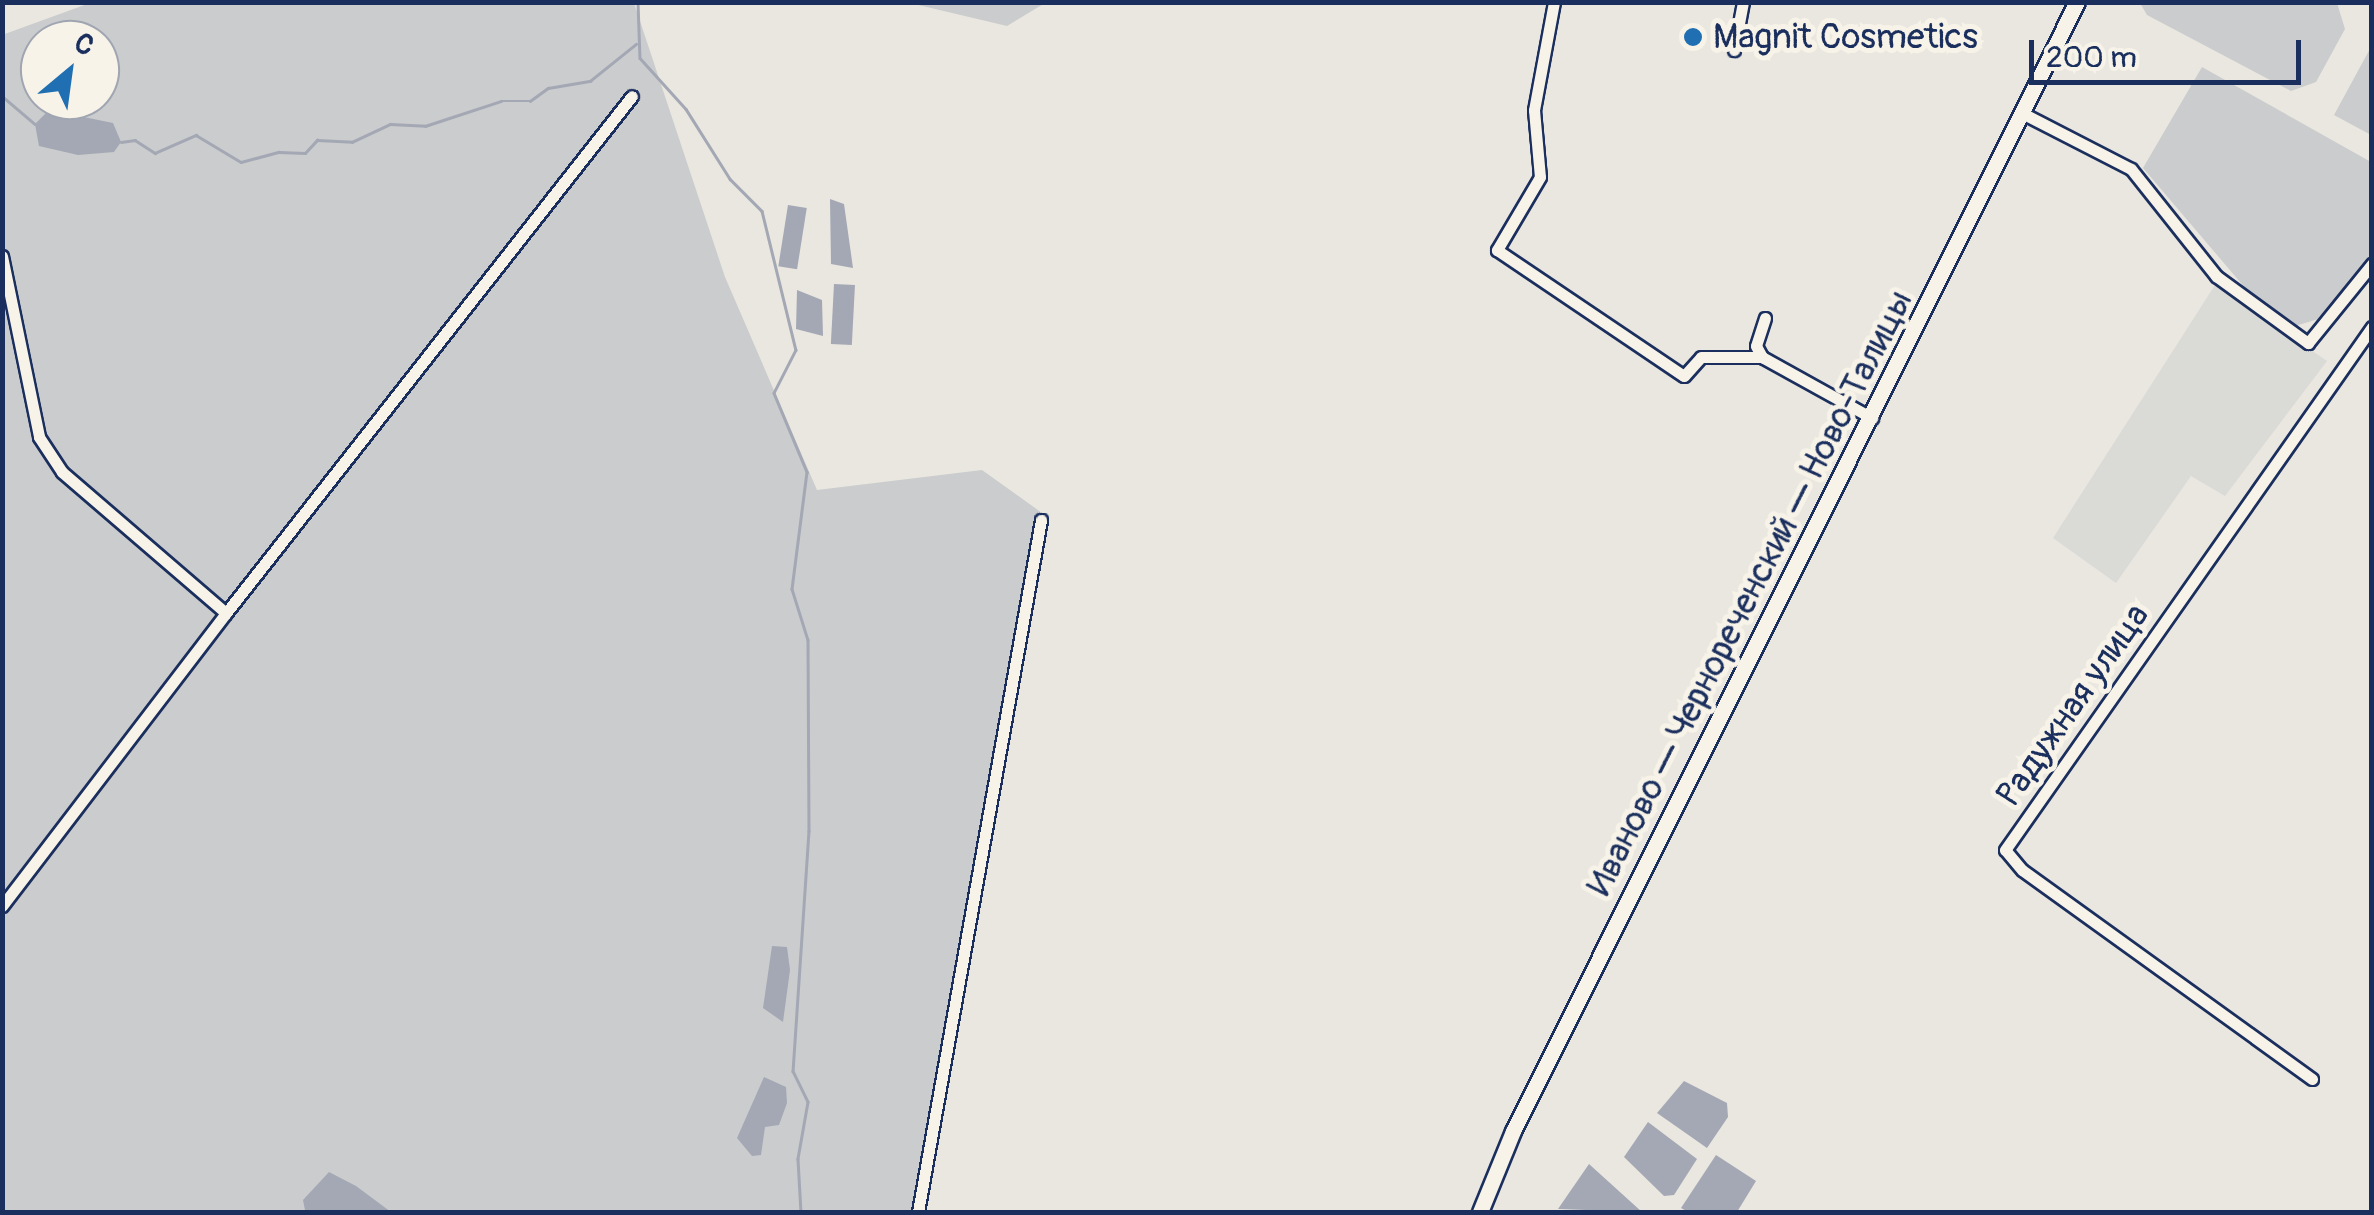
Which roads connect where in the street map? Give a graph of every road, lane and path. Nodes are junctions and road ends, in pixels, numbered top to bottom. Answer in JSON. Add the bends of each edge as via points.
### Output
{"nodes":[{"id":1,"x":1554,"y":2,"type":"edge"},
{"id":2,"x":1742,"y":2,"type":"edge"},
{"id":3,"x":2077,"y":2,"type":"edge"},
{"id":4,"x":1734,"y":50,"type":"dead end"},
{"id":5,"x":632,"y":96,"type":"dead end"},
{"id":6,"x":2024,"y":114,"type":"junction"},
{"id":7,"x":2,"y":256,"type":"edge"},
{"id":8,"x":2372,"y":264,"type":"edge"},
{"id":9,"x":1765,"y":318,"type":"dead end"},
{"id":10,"x":2372,"y":327,"type":"edge"},
{"id":11,"x":1762,"y":357,"type":"junction"},
{"id":12,"x":1872,"y":418,"type":"junction"},
{"id":13,"x":1041,"y":520,"type":"dead end"},
{"id":14,"x":226,"y":614,"type":"junction"},
{"id":15,"x":2,"y":906,"type":"edge"},
{"id":16,"x":2312,"y":1079,"type":"dead end"},
{"id":17,"x":918,"y":1212,"type":"edge"},
{"id":18,"x":1480,"y":1212,"type":"edge"}],
"edges":[{"from":1,"to":11,"type":"street","via":[[1534,110],[1540,177],[1497,250],[1684,376],[1701,357]]},
{"from":2,"to":4,"type":"street"},
{"from":3,"to":6,"type":"main road","name":"Иваново — Чернореченский — Ново-Талицы"},
{"from":5,"to":14,"type":"street"},
{"from":6,"to":8,"type":"street","via":[[2131,169],[2216,276],[2308,343]]},
{"from":6,"to":12,"type":"main road","name":"Иваново — Чернореченский — Ново-Талицы"},
{"from":7,"to":14,"type":"street","via":[[39,437],[62,472]]},
{"from":9,"to":11,"type":"street","via":[[1756,346]]},
{"from":10,"to":16,"type":"street","name":"Радужная улица","via":[[2005,850],[2022,870]]},
{"from":11,"to":12,"type":"street"},
{"from":12,"to":18,"type":"main road","name":"Иваново — Чернореченский — Ново-Талицы","via":[[1513,1132]]},
{"from":13,"to":17,"type":"street"},
{"from":14,"to":15,"type":"street"}]}
